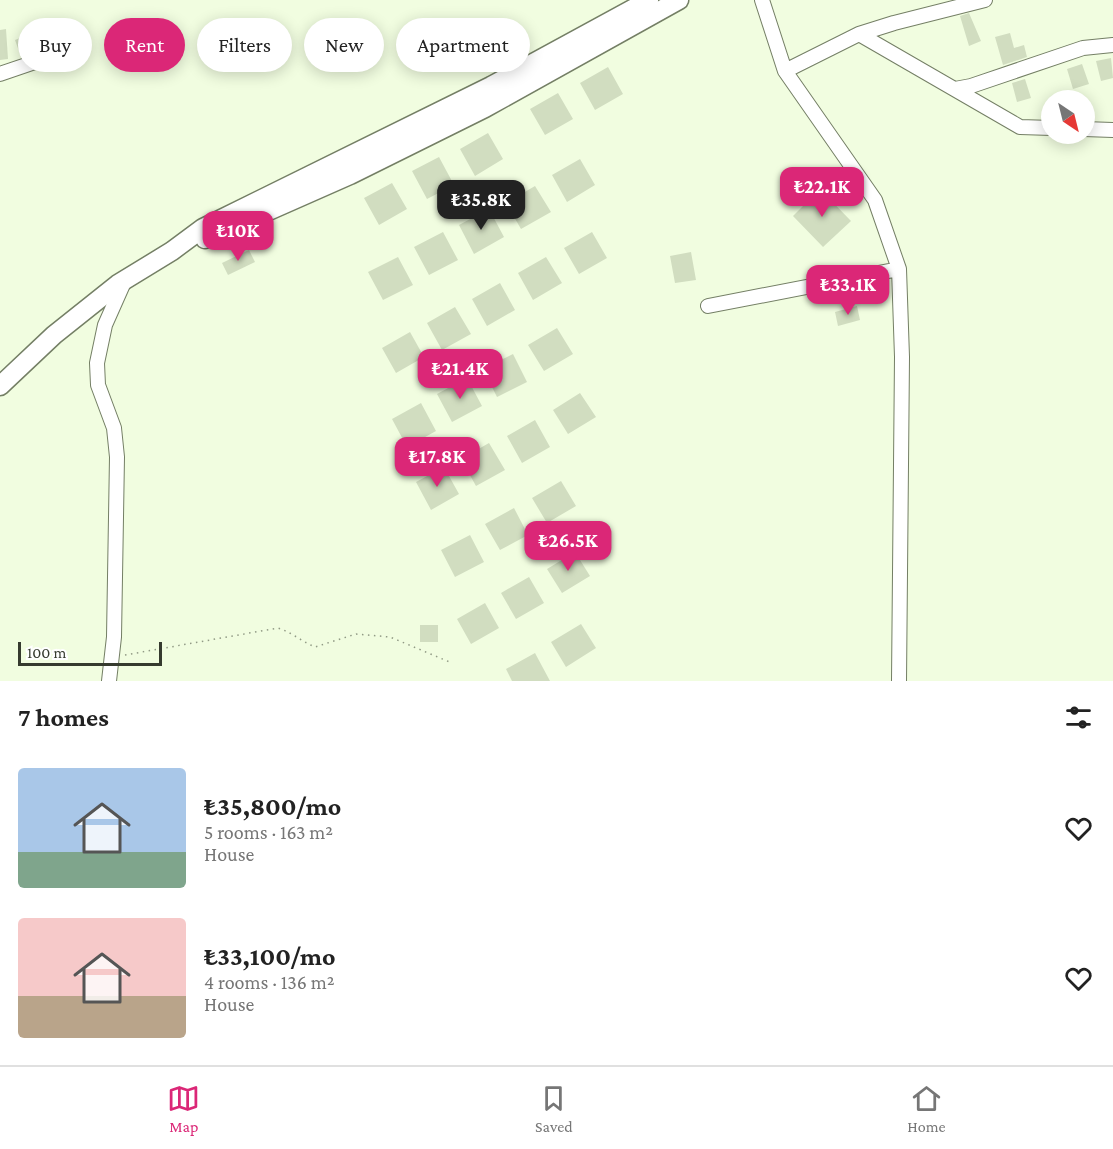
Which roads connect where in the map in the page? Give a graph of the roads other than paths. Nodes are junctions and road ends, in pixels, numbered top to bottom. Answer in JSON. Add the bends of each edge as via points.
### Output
{"nodes":[{"id":1,"x":649,"y":0,"type":"edge"},
{"id":2,"x":680,"y":0,"type":"edge"},
{"id":3,"x":762,"y":0,"type":"edge"},
{"id":4,"x":985,"y":0,"type":"edge"},
{"id":5,"x":621,"y":7,"type":"edge"},
{"id":6,"x":859,"y":34,"type":"junction"},
{"id":7,"x":1113,"y":45,"type":"edge"},
{"id":8,"x":18,"y":68,"type":"edge"},
{"id":9,"x":785,"y":71,"type":"junction"},
{"id":10,"x":0,"y":74,"type":"edge"},
{"id":11,"x":955,"y":89,"type":"junction"},
{"id":12,"x":1041,"y":128,"type":"edge"},
{"id":13,"x":1095,"y":129,"type":"edge"},
{"id":14,"x":1113,"y":130,"type":"edge"},
{"id":15,"x":172,"y":251,"type":"junction"},
{"id":16,"x":899,"y":269,"type":"junction"},
{"id":17,"x":125,"y":280,"type":"junction"},
{"id":18,"x":708,"y":306,"type":"dead end"},
{"id":19,"x":0,"y":386,"type":"edge"},
{"id":20,"x":109,"y":681,"type":"edge"},
{"id":21,"x":898,"y":681,"type":"edge"}],
"edges":[{"from":1,"to":5,"type":"main road"},
{"from":2,"to":15,"type":"main road","via":[[485,108],[350,175]]},
{"from":3,"to":9,"type":"street"},
{"from":4,"to":6,"type":"street"},
{"from":5,"to":15,"type":"main road","via":[[491,86],[203,228]]},
{"from":6,"to":9,"type":"street"},
{"from":6,"to":11,"type":"street"},
{"from":7,"to":11,"type":"street","via":[[1083,48]]},
{"from":8,"to":10,"type":"street"},
{"from":9,"to":16,"type":"street","via":[[875,200]]},
{"from":11,"to":12,"type":"street","via":[[1020,127]]},
{"from":13,"to":14,"type":"street"},
{"from":15,"to":17,"type":"main road"},
{"from":16,"to":18,"type":"street"},
{"from":16,"to":21,"type":"street","via":[[902,357]]},
{"from":17,"to":19,"type":"main road","via":[[54,335]]},
{"from":17,"to":20,"type":"street","via":[[105,325],[97,363],[98,386],[114,428],[117,457],[114,637]]}]}
